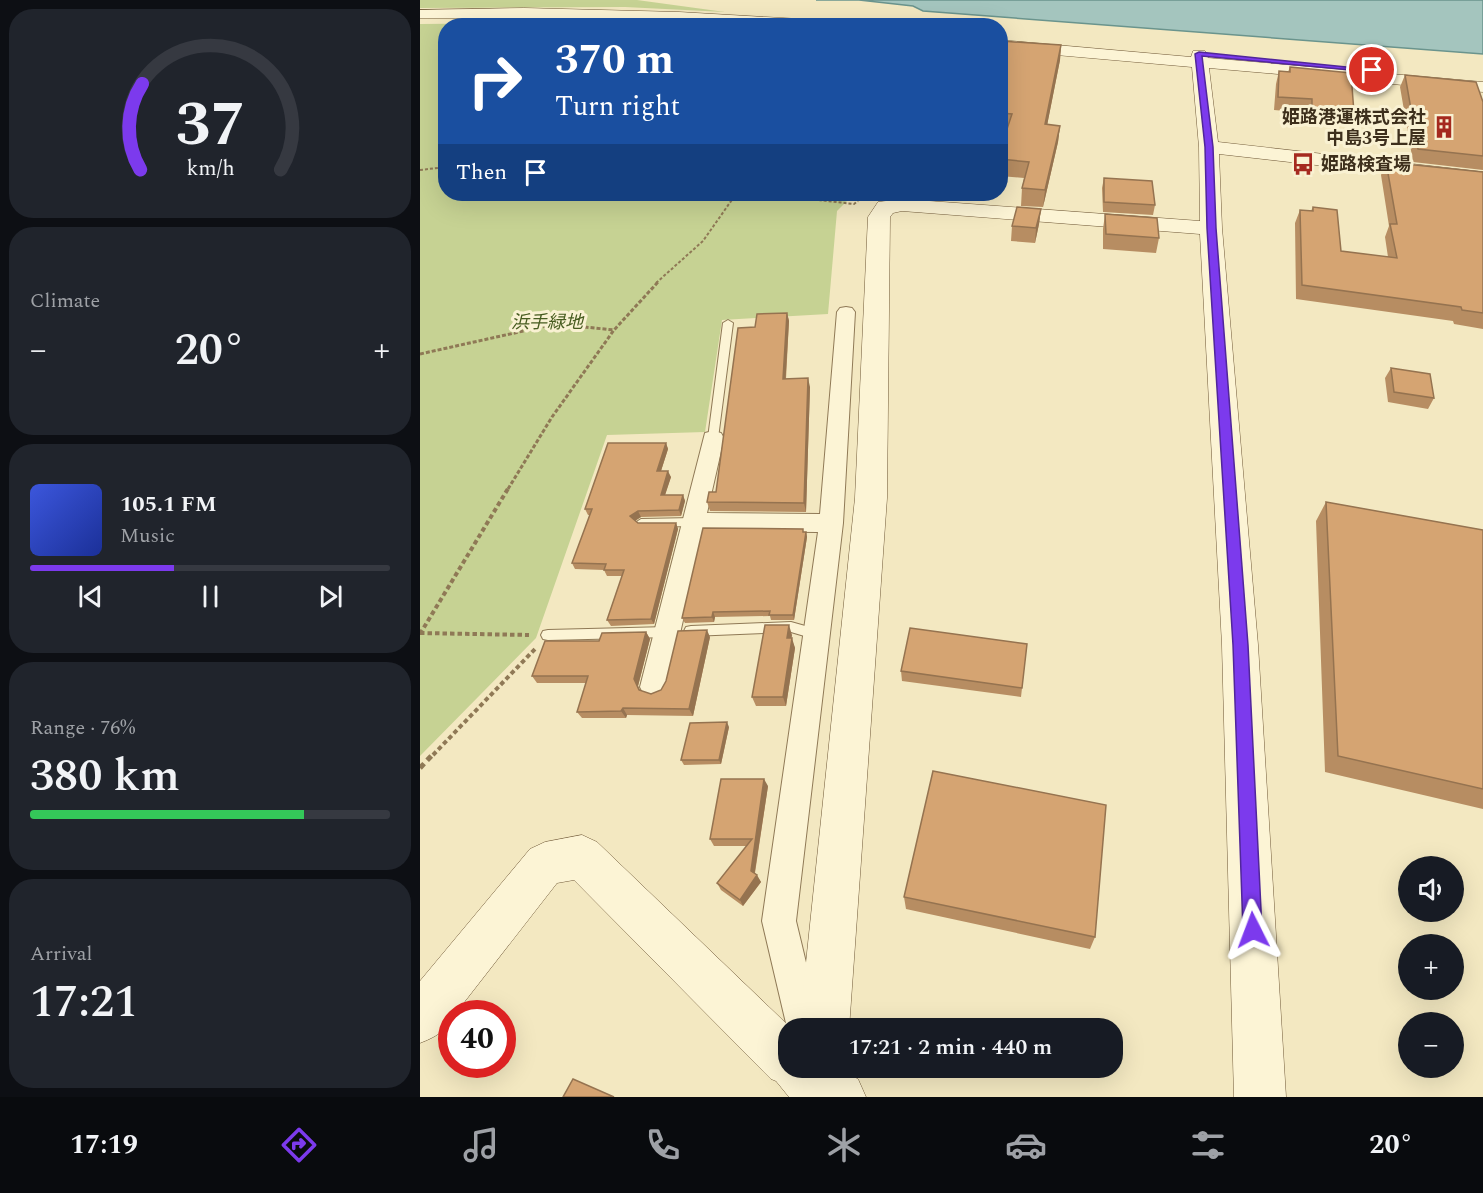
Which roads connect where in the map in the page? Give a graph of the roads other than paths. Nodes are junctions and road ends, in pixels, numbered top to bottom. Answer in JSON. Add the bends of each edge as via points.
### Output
{"nodes":[{"id":1,"x":420,"y":14,"type":"edge"},
{"id":2,"x":498,"y":18,"type":"edge"},
{"id":3,"x":596,"y":18,"type":"edge"},
{"id":4,"x":697,"y":18,"type":"edge"},
{"id":5,"x":420,"y":19,"type":"edge"},
{"id":6,"x":438,"y":19,"type":"edge"},
{"id":7,"x":1008,"y":40,"type":"edge"},
{"id":8,"x":1008,"y":46,"type":"edge"},
{"id":9,"x":1199,"y":58,"type":"junction"},
{"id":10,"x":1483,"y":80,"type":"edge"},
{"id":11,"x":1483,"y":87,"type":"edge"},
{"id":12,"x":1209,"y":147,"type":"junction"},
{"id":13,"x":1483,"y":178,"type":"edge"},
{"id":14,"x":1211,"y":228,"type":"junction"},
{"id":15,"x":846,"y":312,"type":"dead end"},
{"id":16,"x":728,"y":323,"type":"dead end"},
{"id":17,"x":713,"y":438,"type":"joint"},
{"id":18,"x":693,"y":522,"type":"junction"},
{"id":19,"x":641,"y":523,"type":"edge"},
{"id":20,"x":831,"y":523,"type":"junction"},
{"id":21,"x":667,"y":632,"type":"junction"},
{"id":22,"x":548,"y":635,"type":"road end"},
{"id":23,"x":818,"y":635,"type":"junction"},
{"id":24,"x":654,"y":687,"type":"dead end"},
{"id":25,"x":801,"y":1018,"type":"edge"},
{"id":26,"x":825,"y":1018,"type":"edge"},
{"id":27,"x":420,"y":1019,"type":"edge"},
{"id":28,"x":778,"y":1045,"type":"edge"},
{"id":29,"x":1260,"y":1097,"type":"edge"}],
"edges":[{"from":1,"to":4,"type":"street","via":[[612,13]]},
{"from":2,"to":3,"type":"street"},
{"from":5,"to":6,"type":"street"},
{"from":7,"to":9,"type":"street"},
{"from":8,"to":9,"type":"street"},
{"from":9,"to":10,"type":"street"},
{"from":9,"to":11,"type":"street"},
{"from":9,"to":12,"type":"street"},
{"from":12,"to":13,"type":"street"},
{"from":12,"to":14,"type":"street"},
{"from":14,"to":26,"type":"street","via":[[902,205],[886,207],[879,217],[871,498]]},
{"from":14,"to":29,"type":"street","via":[[1240,645]]},
{"from":15,"to":20,"type":"street"},
{"from":16,"to":17,"type":"lane"},
{"from":17,"to":18,"type":"street"},
{"from":18,"to":19,"type":"lane"},
{"from":18,"to":20,"type":"street"},
{"from":18,"to":21,"type":"street"},
{"from":20,"to":23,"type":"street"},
{"from":21,"to":22,"type":"lane"},
{"from":21,"to":23,"type":"lane","via":[[791,627]]},
{"from":21,"to":24,"type":"street"},
{"from":23,"to":25,"type":"street","via":[[779,921]]},
{"from":27,"to":28,"type":"street","via":[[545,864],[582,857]]}]}
